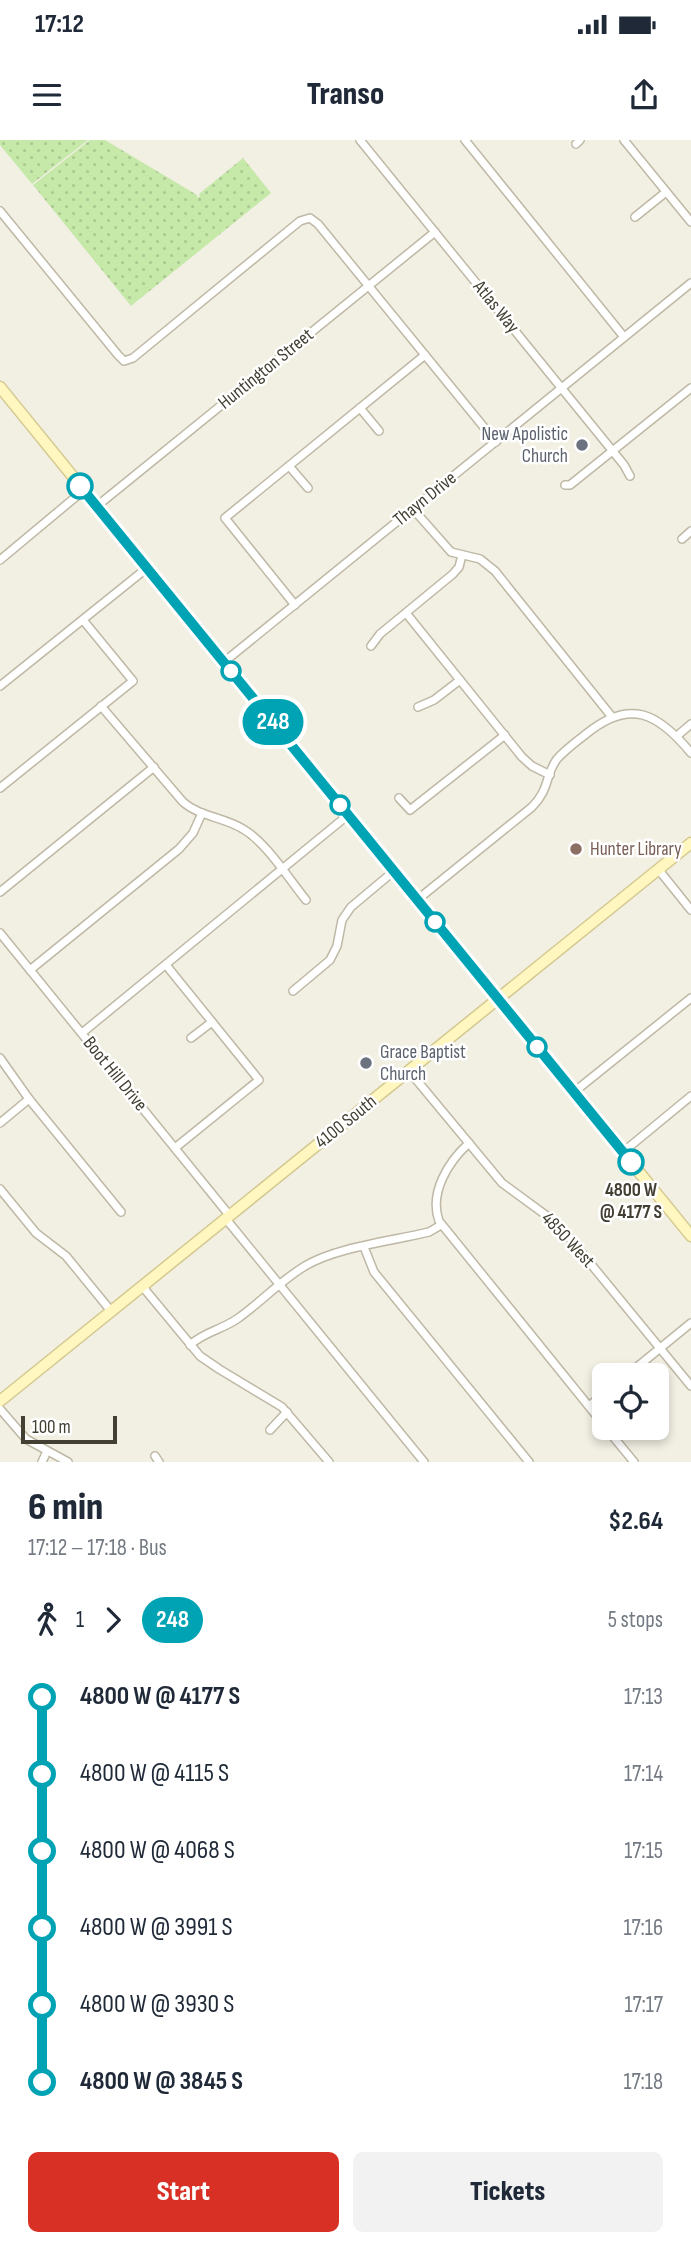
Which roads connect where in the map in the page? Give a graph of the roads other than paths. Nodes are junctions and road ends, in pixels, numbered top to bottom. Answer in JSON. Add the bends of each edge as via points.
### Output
{"nodes":[{"id":1,"x":360,"y":140,"type":"edge"},
{"id":2,"x":465,"y":140,"type":"edge"},
{"id":3,"x":624,"y":140,"type":"edge"},
{"id":4,"x":666,"y":192,"type":"junction"},
{"id":5,"x":0,"y":211,"type":"edge"},
{"id":6,"x":635,"y":217,"type":"dead end"},
{"id":7,"x":691,"y":222,"type":"edge"},
{"id":8,"x":435,"y":232,"type":"junction"},
{"id":9,"x":691,"y":283,"type":"edge"},
{"id":10,"x":369,"y":286,"type":"junction"},
{"id":11,"x":624,"y":337,"type":"junction"},
{"id":12,"x":425,"y":355,"type":"junction"},
{"id":13,"x":0,"y":387,"type":"edge"},
{"id":14,"x":562,"y":388,"type":"junction"},
{"id":15,"x":691,"y":388,"type":"edge"},
{"id":16,"x":360,"y":408,"type":"junction"},
{"id":17,"x":379,"y":431,"type":"dead end"},
{"id":18,"x":496,"y":442,"type":"junction"},
{"id":19,"x":613,"y":451,"type":"junction"},
{"id":20,"x":289,"y":466,"type":"junction"},
{"id":21,"x":630,"y":476,"type":"dead end"},
{"id":22,"x":565,"y":485,"type":"dead end"},
{"id":23,"x":308,"y":488,"type":"dead end"},
{"id":24,"x":84,"y":490,"type":"junction"},
{"id":25,"x":97,"y":506,"type":"junction"},
{"id":26,"x":413,"y":509,"type":"junction"},
{"id":27,"x":691,"y":531,"type":"edge"},
{"id":28,"x":682,"y":539,"type":"dead end"},
{"id":29,"x":462,"y":555,"type":"junction"},
{"id":30,"x":0,"y":560,"type":"edge"},
{"id":31,"x":147,"y":568,"type":"junction"},
{"id":32,"x":295,"y":605,"type":"junction"},
{"id":33,"x":406,"y":613,"type":"junction"},
{"id":34,"x":83,"y":620,"type":"junction"},
{"id":35,"x":371,"y":646,"type":"dead end"},
{"id":36,"x":224,"y":663,"type":"junction"},
{"id":37,"x":460,"y":680,"type":"junction"},
{"id":38,"x":0,"y":686,"type":"edge"},
{"id":39,"x":101,"y":706,"type":"junction"},
{"id":40,"x":418,"y":707,"type":"dead end"},
{"id":41,"x":612,"y":717,"type":"junction"},
{"id":42,"x":691,"y":724,"type":"edge"},
{"id":43,"x":505,"y":735,"type":"junction"},
{"id":44,"x":677,"y":736,"type":"junction"},
{"id":45,"x":691,"y":753,"type":"edge"},
{"id":46,"x":154,"y":767,"type":"junction"},
{"id":47,"x":550,"y":775,"type":"junction"},
{"id":48,"x":0,"y":788,"type":"edge"},
{"id":49,"x":399,"y":798,"type":"dead end"},
{"id":50,"x":202,"y":813,"type":"junction"},
{"id":51,"x":348,"y":815,"type":"junction"},
{"id":52,"x":691,"y":843,"type":"edge"},
{"id":53,"x":658,"y":869,"type":"junction"},
{"id":54,"x":282,"y":870,"type":"junction"},
{"id":55,"x":394,"y":871,"type":"junction"},
{"id":56,"x":0,"y":892,"type":"edge"},
{"id":57,"x":306,"y":900,"type":"dead end"},
{"id":58,"x":417,"y":900,"type":"junction"},
{"id":59,"x":691,"y":910,"type":"edge"},
{"id":60,"x":0,"y":933,"type":"edge"},
{"id":61,"x":3,"y":944,"type":"edge"},
{"id":62,"x":166,"y":965,"type":"junction"},
{"id":63,"x":30,"y":970,"type":"junction"},
{"id":64,"x":293,"y":992,"type":"dead end"},
{"id":65,"x":691,"y":998,"type":"edge"},
{"id":66,"x":498,"y":999,"type":"junction"},
{"id":67,"x":212,"y":1022,"type":"junction"},
{"id":68,"x":82,"y":1033,"type":"junction"},
{"id":69,"x":191,"y":1038,"type":"dead end"},
{"id":70,"x":0,"y":1058,"type":"edge"},
{"id":71,"x":410,"y":1071,"type":"junction"},
{"id":72,"x":573,"y":1092,"type":"junction"},
{"id":73,"x":691,"y":1096,"type":"edge"},
{"id":74,"x":29,"y":1099,"type":"junction"},
{"id":75,"x":0,"y":1122,"type":"edge"},
{"id":76,"x":469,"y":1143,"type":"junction"},
{"id":77,"x":175,"y":1148,"type":"junction"},
{"id":78,"x":623,"y":1152,"type":"junction"},
{"id":79,"x":0,"y":1189,"type":"edge"},
{"id":80,"x":121,"y":1212,"type":"dead end"},
{"id":81,"x":228,"y":1217,"type":"junction"},
{"id":82,"x":441,"y":1225,"type":"junction"},
{"id":83,"x":691,"y":1236,"type":"edge"},
{"id":84,"x":365,"y":1247,"type":"junction"},
{"id":85,"x":279,"y":1285,"type":"junction"},
{"id":86,"x":142,"y":1286,"type":"junction"},
{"id":87,"x":111,"y":1311,"type":"junction"},
{"id":88,"x":691,"y":1323,"type":"edge"},
{"id":89,"x":190,"y":1345,"type":"junction"},
{"id":90,"x":660,"y":1348,"type":"junction"},
{"id":91,"x":642,"y":1363,"type":"edge"},
{"id":92,"x":691,"y":1386,"type":"edge"},
{"id":93,"x":0,"y":1401,"type":"edge"},
{"id":94,"x":592,"y":1404,"type":"edge"},
{"id":95,"x":589,"y":1406,"type":"junction"},
{"id":96,"x":0,"y":1409,"type":"edge"},
{"id":97,"x":592,"y":1410,"type":"edge"},
{"id":98,"x":288,"y":1412,"type":"junction"},
{"id":99,"x":270,"y":1430,"type":"dead end"},
{"id":100,"x":616,"y":1440,"type":"edge"},
{"id":101,"x":47,"y":1451,"type":"junction"},
{"id":102,"x":43,"y":1462,"type":"edge"},
{"id":103,"x":68,"y":1462,"type":"edge"},
{"id":104,"x":329,"y":1462,"type":"edge"},
{"id":105,"x":424,"y":1462,"type":"edge"},
{"id":106,"x":529,"y":1462,"type":"edge"},
{"id":107,"x":634,"y":1462,"type":"edge"}],
"edges":[{"from":1,"to":8,"type":"street","name":"Atlas Way"},
{"from":2,"to":11,"type":"street"},
{"from":3,"to":4,"type":"street"},
{"from":4,"to":6,"type":"street"},
{"from":4,"to":7,"type":"street"},
{"from":5,"to":10,"type":"street","via":[[124,360],[133,358],[300,221],[310,218],[318,224]]},
{"from":8,"to":10,"type":"street","name":"Huntington Street"},
{"from":8,"to":14,"type":"street","name":"Atlas Way"},
{"from":9,"to":11,"type":"street","name":"Thayn Drive"},
{"from":10,"to":12,"type":"street"},
{"from":10,"to":25,"type":"street","name":"Huntington Street"},
{"from":11,"to":14,"type":"street","name":"Thayn Drive"},
{"from":12,"to":16,"type":"street"},
{"from":12,"to":18,"type":"street"},
{"from":13,"to":24,"type":"main road"},
{"from":14,"to":18,"type":"street","name":"Thayn Drive"},
{"from":14,"to":19,"type":"street","name":"Atlas Way"},
{"from":15,"to":19,"type":"street"},
{"from":16,"to":17,"type":"street"},
{"from":16,"to":20,"type":"street"},
{"from":18,"to":26,"type":"street","name":"Thayn Drive"},
{"from":19,"to":21,"type":"street","name":"Atlas Way"},
{"from":19,"to":22,"type":"street"},
{"from":20,"to":23,"type":"street"},
{"from":20,"to":32,"type":"street","via":[[225,518]]},
{"from":24,"to":25,"type":"main road"},
{"from":24,"to":30,"type":"street"},
{"from":25,"to":31,"type":"main road"},
{"from":26,"to":29,"type":"street","via":[[446,548]]},
{"from":26,"to":32,"type":"street","name":"Thayn Drive"},
{"from":27,"to":28,"type":"street"},
{"from":29,"to":33,"type":"street","via":[[456,572]]},
{"from":29,"to":41,"type":"street","via":[[480,559],[495,571]]},
{"from":31,"to":34,"type":"street"},
{"from":31,"to":36,"type":"main road"},
{"from":32,"to":36,"type":"street","name":"Thayn Drive"},
{"from":33,"to":35,"type":"street"},
{"from":33,"to":37,"type":"street"},
{"from":34,"to":38,"type":"street"},
{"from":34,"to":39,"type":"street","via":[[133,681]]},
{"from":36,"to":51,"type":"main road"},
{"from":37,"to":40,"type":"street"},
{"from":37,"to":43,"type":"street"},
{"from":39,"to":46,"type":"street"},
{"from":39,"to":48,"type":"street"},
{"from":41,"to":44,"type":"street","via":[[644,716]]},
{"from":41,"to":47,"type":"street","via":[[563,753]]},
{"from":42,"to":44,"type":"street"},
{"from":43,"to":47,"type":"street","via":[[532,766]]},
{"from":43,"to":49,"type":"street","via":[[410,810]]},
{"from":44,"to":45,"type":"street"},
{"from":46,"to":50,"type":"street","via":[[183,802]]},
{"from":46,"to":56,"type":"street"},
{"from":47,"to":58,"type":"street","via":[[532,807]]},
{"from":50,"to":54,"type":"street","via":[[248,832]]},
{"from":50,"to":63,"type":"street","via":[[179,849]]},
{"from":51,"to":54,"type":"street"},
{"from":51,"to":55,"type":"main road"},
{"from":52,"to":53,"type":"main road","name":"4100 South"},
{"from":53,"to":59,"type":"street"},
{"from":53,"to":66,"type":"main road","name":"4100 South"},
{"from":54,"to":57,"type":"street"},
{"from":54,"to":62,"type":"street"},
{"from":55,"to":58,"type":"main road"},
{"from":55,"to":64,"type":"street","via":[[351,907],[342,920],[330,960]]},
{"from":58,"to":66,"type":"main road"},
{"from":60,"to":61,"type":"street","name":"Boot Hill Drive"},
{"from":61,"to":63,"type":"street","name":"Boot Hill Drive"},
{"from":62,"to":67,"type":"street"},
{"from":62,"to":68,"type":"street"},
{"from":63,"to":68,"type":"street","name":"Boot Hill Drive"},
{"from":65,"to":72,"type":"street"},
{"from":66,"to":71,"type":"main road","name":"4100 South"},
{"from":66,"to":72,"type":"main road"},
{"from":67,"to":69,"type":"street"},
{"from":67,"to":77,"type":"street","via":[[259,1080]]},
{"from":68,"to":77,"type":"street","name":"Boot Hill Drive"},
{"from":70,"to":74,"type":"street"},
{"from":71,"to":76,"type":"street","name":"4850 West"},
{"from":71,"to":81,"type":"main road","name":"4100 South"},
{"from":72,"to":78,"type":"main road"},
{"from":73,"to":78,"type":"street"},
{"from":74,"to":75,"type":"street"},
{"from":74,"to":80,"type":"street"},
{"from":76,"to":82,"type":"street","via":[[437,1191],[435,1208]]},
{"from":76,"to":90,"type":"street","name":"4850 West","via":[[502,1183],[562,1230]]},
{"from":77,"to":81,"type":"street","name":"Boot Hill Drive"},
{"from":78,"to":83,"type":"main road"},
{"from":79,"to":87,"type":"street","via":[[36,1233],[66,1255]]},
{"from":81,"to":85,"type":"street","name":"Boot Hill Drive"},
{"from":81,"to":86,"type":"main road","name":"4100 South"},
{"from":82,"to":84,"type":"street"},
{"from":82,"to":95,"type":"street"},
{"from":84,"to":85,"type":"street","via":[[321,1258]]},
{"from":84,"to":106,"type":"street","via":[[374,1272]]},
{"from":85,"to":89,"type":"street","via":[[236,1320]]},
{"from":85,"to":105,"type":"street","name":"Boot Hill Drive"},
{"from":86,"to":87,"type":"main road","name":"4100 South"},
{"from":86,"to":89,"type":"street"},
{"from":87,"to":93,"type":"main road","name":"4100 South"},
{"from":88,"to":90,"type":"street"},
{"from":89,"to":98,"type":"street","via":[[212,1365]]},
{"from":90,"to":91,"type":"street"},
{"from":90,"to":92,"type":"street","name":"4850 West"},
{"from":94,"to":95,"type":"street"},
{"from":95,"to":97,"type":"street"},
{"from":96,"to":101,"type":"street","via":[[26,1439]]},
{"from":98,"to":99,"type":"street"},
{"from":98,"to":104,"type":"street"},
{"from":100,"to":107,"type":"street"},
{"from":101,"to":102,"type":"street"},
{"from":101,"to":103,"type":"street"}]}
